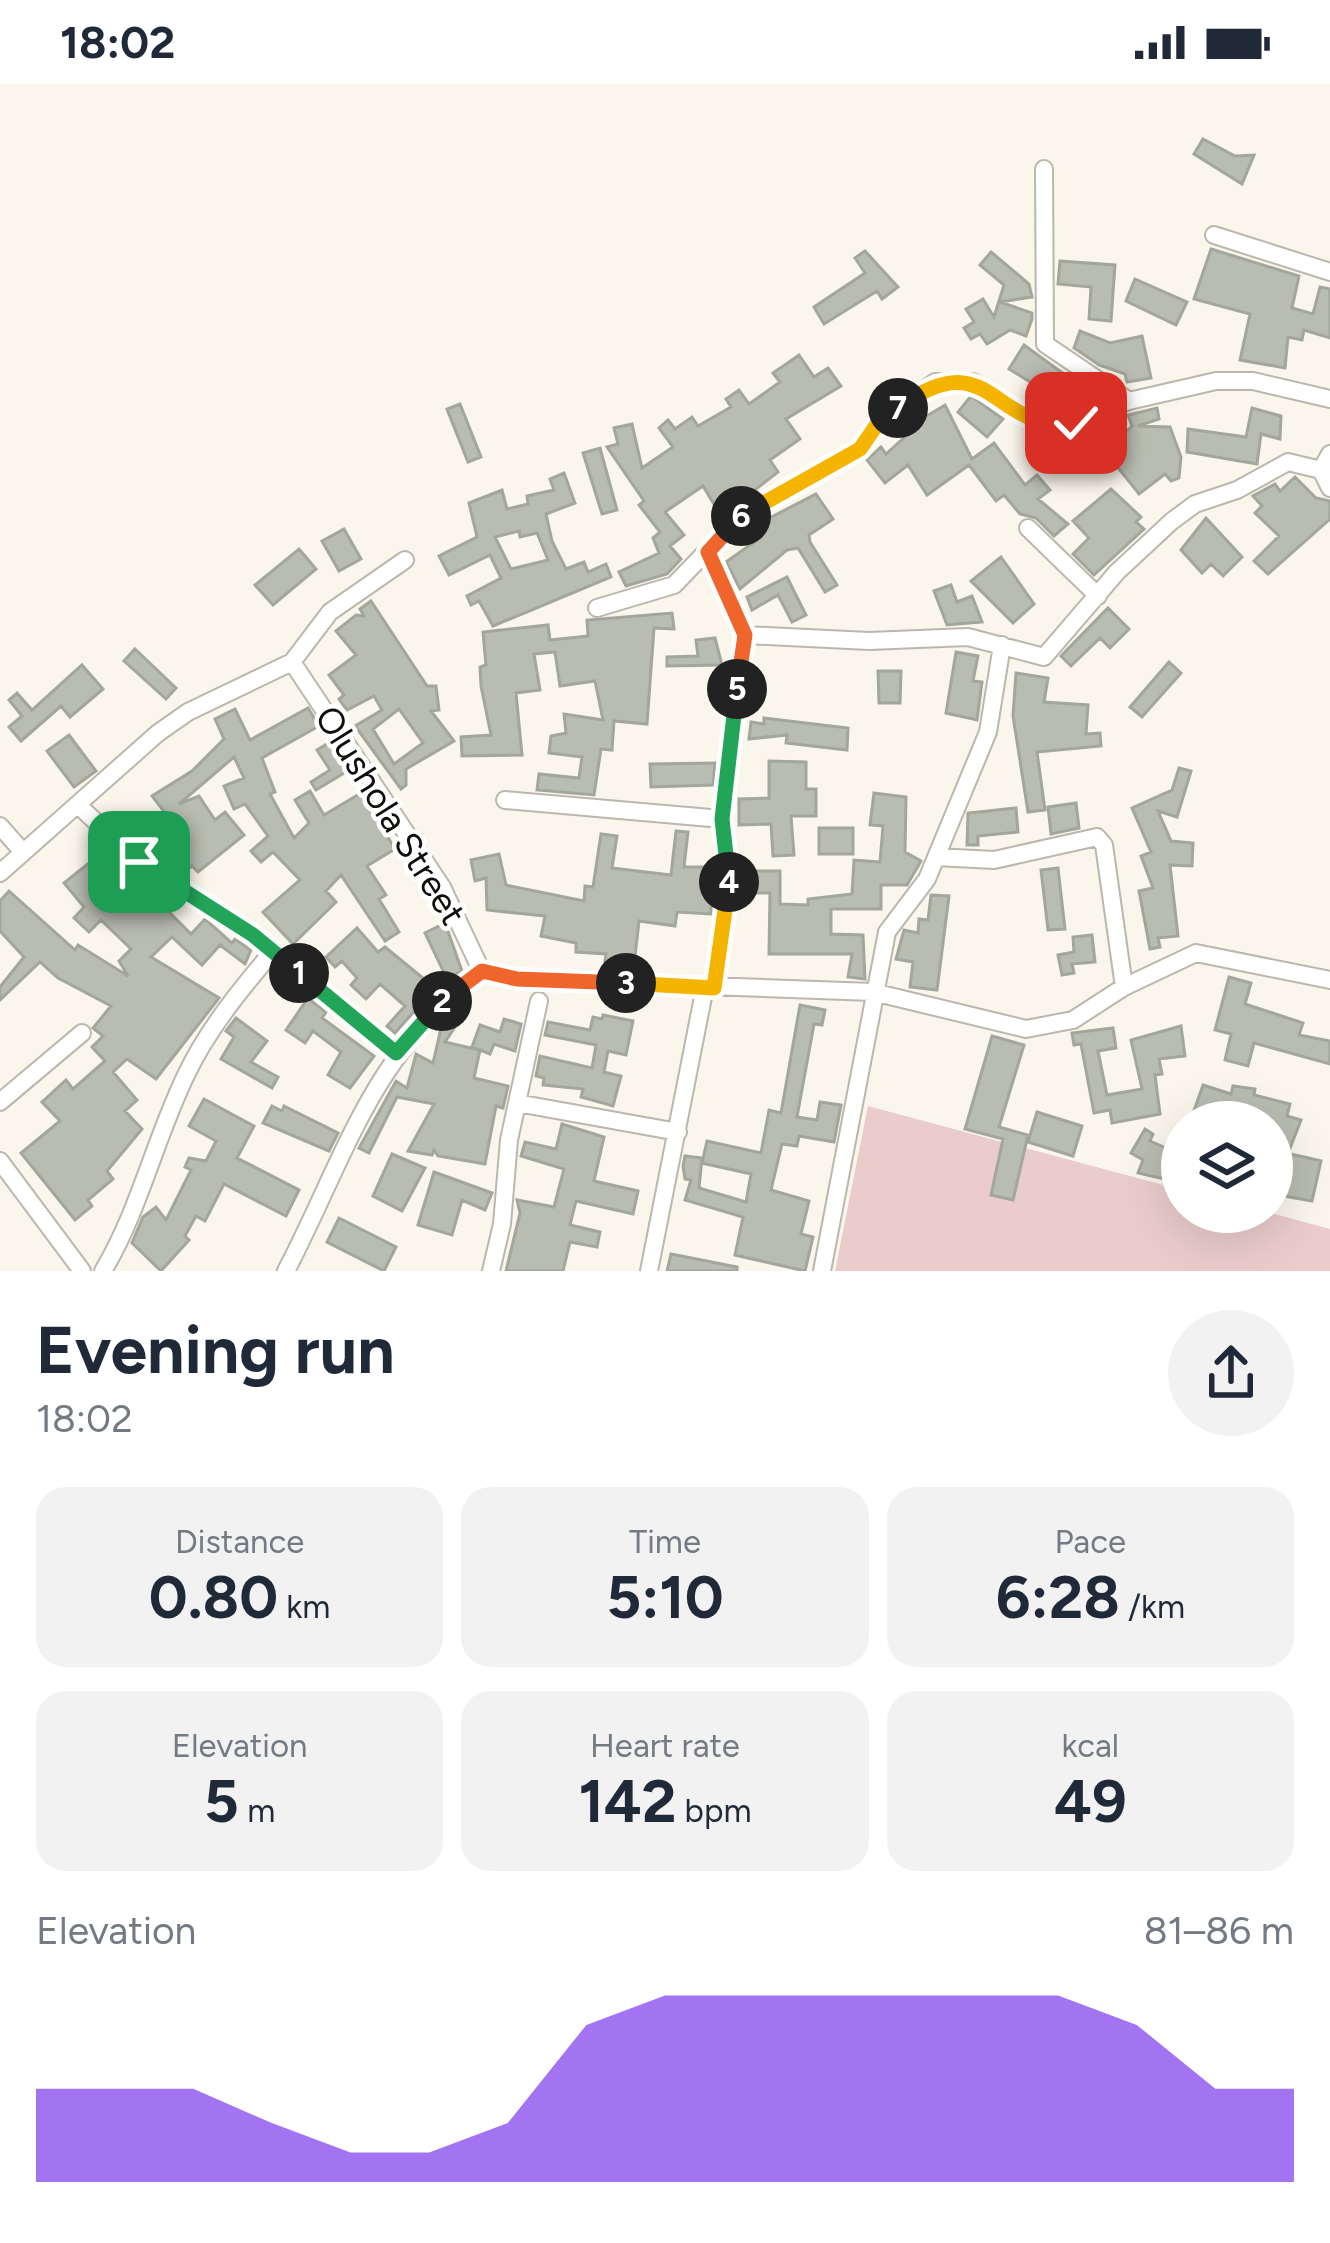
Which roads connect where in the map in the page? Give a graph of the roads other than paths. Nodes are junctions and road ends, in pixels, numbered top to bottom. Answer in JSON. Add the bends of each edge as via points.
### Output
{"nodes":[{"id":1,"x":1044,"y":169,"type":"dead end"},
{"id":2,"x":1214,"y":235,"type":"dead end"},
{"id":3,"x":1330,"y":272,"type":"edge"},
{"id":4,"x":1330,"y":399,"type":"edge"},
{"id":5,"x":1129,"y":400,"type":"junction"},
{"id":6,"x":1325,"y":462,"type":"edge"},
{"id":7,"x":1330,"y":488,"type":"edge"},
{"id":8,"x":1028,"y":528,"type":"dead end"},
{"id":9,"x":708,"y":552,"type":"junction"},
{"id":10,"x":405,"y":560,"type":"dead end"},
{"id":11,"x":1098,"y":596,"type":"junction"},
{"id":12,"x":597,"y":608,"type":"dead end"},
{"id":13,"x":745,"y":635,"type":"junction"},
{"id":14,"x":1002,"y":644,"type":"junction"},
{"id":15,"x":292,"y":662,"type":"junction"},
{"id":16,"x":505,"y":800,"type":"dead end"},
{"id":17,"x":79,"y":806,"type":"junction"},
{"id":18,"x":722,"y":819,"type":"junction"},
{"id":19,"x":0,"y":826,"type":"edge"},
{"id":20,"x":22,"y":851,"type":"junction"},
{"id":21,"x":936,"y":857,"type":"junction"},
{"id":22,"x":0,"y":873,"type":"edge"},
{"id":23,"x":273,"y":951,"type":"junction"},
{"id":24,"x":482,"y":971,"type":"junction"},
{"id":25,"x":1330,"y":980,"type":"edge"},
{"id":26,"x":709,"y":987,"type":"junction"},
{"id":27,"x":1124,"y":987,"type":"junction"},
{"id":28,"x":873,"y":992,"type":"junction"},
{"id":29,"x":538,"y":1001,"type":"dead end"},
{"id":30,"x":82,"y":1034,"type":"dead end"},
{"id":31,"x":396,"y":1053,"type":"junction"},
{"id":32,"x":0,"y":1102,"type":"edge"},
{"id":33,"x":517,"y":1103,"type":"junction"},
{"id":34,"x":678,"y":1132,"type":"junction"},
{"id":35,"x":0,"y":1161,"type":"edge"},
{"id":36,"x":82,"y":1271,"type":"edge"},
{"id":37,"x":103,"y":1271,"type":"edge"},
{"id":38,"x":286,"y":1271,"type":"edge"},
{"id":39,"x":490,"y":1271,"type":"edge"},
{"id":40,"x":649,"y":1271,"type":"edge"},
{"id":41,"x":822,"y":1271,"type":"edge"}],
"edges":[{"from":1,"to":5,"type":"street","via":[[1045,344]]},
{"from":2,"to":3,"type":"street"},
{"from":4,"to":5,"type":"street","via":[[1216,381]]},
{"from":5,"to":9,"type":"street","via":[[1062,425],[1025,416],[973,382],[935,382],[878,423],[860,449],[759,504]]},
{"from":6,"to":7,"type":"street"},
{"from":6,"to":11,"type":"street","via":[[1288,462],[1195,504]]},
{"from":8,"to":11,"type":"street"},
{"from":9,"to":12,"type":"street","via":[[674,585]]},
{"from":9,"to":13,"type":"street"},
{"from":10,"to":15,"type":"street","via":[[329,612]]},
{"from":11,"to":14,"type":"street","via":[[1044,657]]},
{"from":13,"to":14,"type":"street"},
{"from":13,"to":18,"type":"street"},
{"from":14,"to":21,"type":"street","via":[[988,732]]},
{"from":15,"to":17,"type":"street","via":[[188,712]]},
{"from":15,"to":24,"type":"street","name":"Olushola Street","via":[[442,887]]},
{"from":16,"to":18,"type":"street"},
{"from":17,"to":20,"type":"street"},
{"from":17,"to":23,"type":"street","via":[[139,862]]},
{"from":18,"to":26,"type":"street","via":[[729,891]]},
{"from":19,"to":20,"type":"street"},
{"from":20,"to":22,"type":"street"},
{"from":21,"to":27,"type":"street","via":[[994,860],[1097,837]]},
{"from":21,"to":28,"type":"street","via":[[918,896],[887,932]]},
{"from":23,"to":31,"type":"street"},
{"from":23,"to":37,"type":"street","via":[[188,1070]]},
{"from":24,"to":26,"type":"street"},
{"from":24,"to":31,"type":"street","via":[[442,1000]]},
{"from":25,"to":27,"type":"street","via":[[1196,953]]},
{"from":26,"to":28,"type":"street"},
{"from":26,"to":34,"type":"street"},
{"from":27,"to":28,"type":"street","via":[[1096,1010],[1049,1028]]},
{"from":28,"to":41,"type":"street"},
{"from":29,"to":33,"type":"street"},
{"from":30,"to":32,"type":"street"},
{"from":31,"to":38,"type":"street"},
{"from":33,"to":34,"type":"street"},
{"from":33,"to":39,"type":"street"},
{"from":34,"to":40,"type":"street"},
{"from":35,"to":36,"type":"street"}]}
